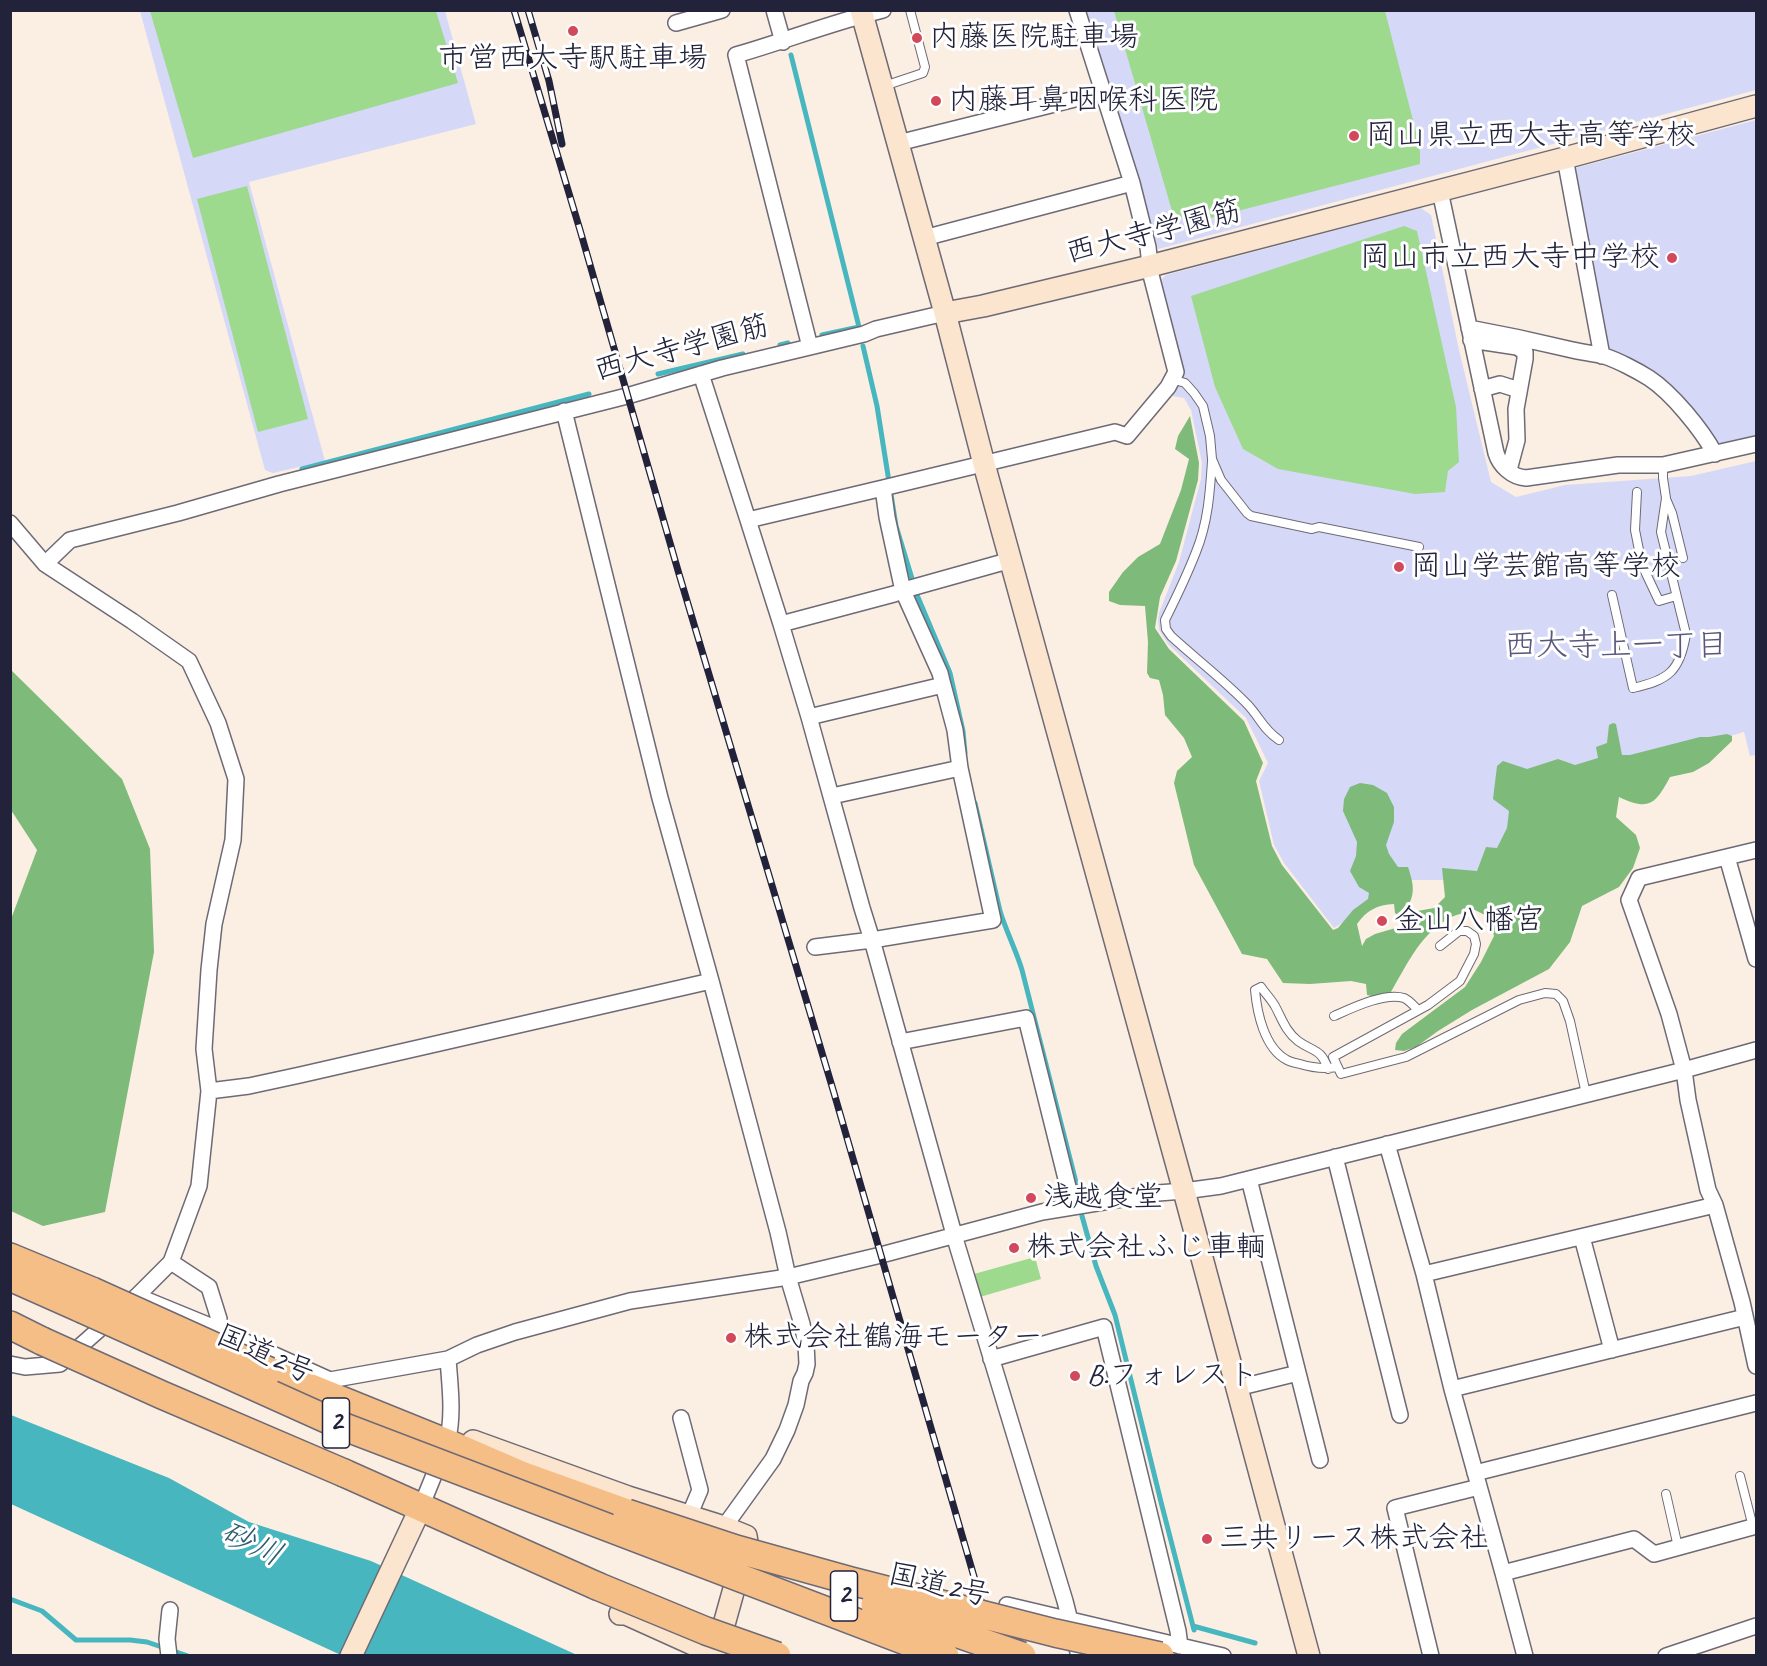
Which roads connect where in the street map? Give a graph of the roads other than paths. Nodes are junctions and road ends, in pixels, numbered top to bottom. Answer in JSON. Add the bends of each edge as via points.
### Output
{"nodes":[{"id":1,"x":722,"y":10,"type":"edge"},
{"id":2,"x":774,"y":10,"type":"edge"},
{"id":3,"x":883,"y":10,"type":"edge"},
{"id":4,"x":910,"y":10,"type":"edge"},
{"id":5,"x":1077,"y":10,"type":"edge"},
{"id":6,"x":861,"y":13,"type":"edge"},
{"id":7,"x":676,"y":23,"type":"dead end"},
{"id":8,"x":783,"y":42,"type":"junction"},
{"id":9,"x":882,"y":86,"type":"junction"},
{"id":10,"x":1103,"y":92,"type":"junction"},
{"id":11,"x":1756,"y":106,"type":"edge"},
{"id":12,"x":898,"y":143,"type":"junction"},
{"id":13,"x":1565,"y":158,"type":"junction"},
{"id":14,"x":1132,"y":183,"type":"junction"},
{"id":15,"x":1440,"y":191,"type":"junction"},
{"id":16,"x":924,"y":237,"type":"junction"},
{"id":17,"x":1150,"y":266,"type":"junction"},
{"id":18,"x":945,"y":313,"type":"junction"},
{"id":19,"x":1470,"y":334,"type":"junction"},
{"id":20,"x":810,"y":347,"type":"junction"},
{"id":21,"x":1602,"y":356,"type":"junction"},
{"id":22,"x":701,"y":374,"type":"junction"},
{"id":23,"x":1172,"y":379,"type":"junction"},
{"id":24,"x":1482,"y":388,"type":"junction"},
{"id":25,"x":1519,"y":390,"type":"junction"},
{"id":26,"x":564,"y":411,"type":"junction"},
{"id":27,"x":1756,"y":444,"type":"edge"},
{"id":28,"x":1715,"y":454,"type":"junction"},
{"id":29,"x":1212,"y":459,"type":"junction"},
{"id":30,"x":984,"y":464,"type":"junction"},
{"id":31,"x":1663,"y":465,"type":"junction"},
{"id":32,"x":1509,"y":470,"type":"junction"},
{"id":33,"x":888,"y":487,"type":"junction"},
{"id":34,"x":1637,"y":492,"type":"dead end"},
{"id":35,"x":1666,"y":498,"type":"junction"},
{"id":36,"x":748,"y":520,"type":"junction"},
{"id":37,"x":10,"y":523,"type":"edge"},
{"id":38,"x":1419,"y":547,"type":"dead end"},
{"id":39,"x":1683,"y":558,"type":"dead end"},
{"id":40,"x":1011,"y":560,"type":"junction"},
{"id":41,"x":45,"y":564,"type":"junction"},
{"id":42,"x":911,"y":588,"type":"junction"},
{"id":43,"x":1612,"y":595,"type":"dead end"},
{"id":44,"x":1676,"y":596,"type":"junction"},
{"id":45,"x":781,"y":624,"type":"junction"},
{"id":46,"x":943,"y":685,"type":"junction"},
{"id":47,"x":809,"y":717,"type":"junction"},
{"id":48,"x":1279,"y":740,"type":"dead end"},
{"id":49,"x":960,"y":768,"type":"junction"},
{"id":50,"x":832,"y":796,"type":"junction"},
{"id":51,"x":1756,"y":850,"type":"edge"},
{"id":52,"x":1727,"y":857,"type":"junction"},
{"id":53,"x":873,"y":940,"type":"junction"},
{"id":54,"x":1440,"y":946,"type":"dead end"},
{"id":55,"x":815,"y":947,"type":"dead end"},
{"id":56,"x":1756,"y":959,"type":"edge"},
{"id":57,"x":711,"y":981,"type":"junction"},
{"id":58,"x":1418,"y":1010,"type":"junction"},
{"id":59,"x":1334,"y":1016,"type":"dead end"},
{"id":60,"x":900,"y":1042,"type":"junction"},
{"id":61,"x":1756,"y":1050,"type":"edge"},
{"id":62,"x":1337,"y":1067,"type":"junction"},
{"id":63,"x":1328,"y":1069,"type":"junction"},
{"id":64,"x":1684,"y":1070,"type":"junction"},
{"id":65,"x":209,"y":1091,"type":"junction"},
{"id":66,"x":1586,"y":1094,"type":"junction"},
{"id":67,"x":1388,"y":1144,"type":"junction"},
{"id":68,"x":1335,"y":1157,"type":"junction"},
{"id":69,"x":1249,"y":1179,"type":"junction"},
{"id":70,"x":1184,"y":1191,"type":"junction"},
{"id":71,"x":1716,"y":1205,"type":"junction"},
{"id":72,"x":1073,"y":1207,"type":"junction"},
{"id":73,"x":954,"y":1235,"type":"junction"},
{"id":74,"x":1582,"y":1237,"type":"junction"},
{"id":75,"x":10,"y":1257,"type":"edge"},
{"id":76,"x":171,"y":1262,"type":"junction"},
{"id":77,"x":1424,"y":1274,"type":"junction"},
{"id":78,"x":10,"y":1277,"type":"edge"},
{"id":79,"x":788,"y":1277,"type":"junction"},
{"id":80,"x":137,"y":1296,"type":"junction"},
{"id":81,"x":87,"y":1300,"type":"junction"},
{"id":82,"x":1748,"y":1306,"type":"edge"},
{"id":83,"x":10,"y":1325,"type":"edge"},
{"id":84,"x":215,"y":1328,"type":"junction"},
{"id":85,"x":1612,"y":1350,"type":"junction"},
{"id":86,"x":448,"y":1359,"type":"junction"},
{"id":87,"x":991,"y":1359,"type":"junction"},
{"id":88,"x":10,"y":1364,"type":"edge"},
{"id":89,"x":1756,"y":1366,"type":"edge"},
{"id":90,"x":1299,"y":1373,"type":"junction"},
{"id":91,"x":1237,"y":1388,"type":"junction"},
{"id":92,"x":1452,"y":1389,"type":"junction"},
{"id":93,"x":1756,"y":1403,"type":"edge"},
{"id":94,"x":1401,"y":1415,"type":"dead end"},
{"id":95,"x":681,"y":1418,"type":"dead end"},
{"id":96,"x":448,"y":1438,"type":"junction"},
{"id":97,"x":1320,"y":1460,"type":"dead end"},
{"id":98,"x":1740,"y":1476,"type":"dead end"},
{"id":99,"x":1477,"y":1480,"type":"junction"},
{"id":100,"x":1666,"y":1494,"type":"dead end"},
{"id":101,"x":421,"y":1507,"type":"junction"},
{"id":102,"x":689,"y":1516,"type":"junction"},
{"id":103,"x":596,"y":1523,"type":"junction"},
{"id":104,"x":1755,"y":1526,"type":"edge"},
{"id":105,"x":724,"y":1527,"type":"junction"},
{"id":106,"x":1678,"y":1547,"type":"junction"},
{"id":107,"x":1503,"y":1573,"type":"junction"},
{"id":108,"x":875,"y":1605,"type":"junction"},
{"id":109,"x":1007,"y":1605,"type":"dead end"},
{"id":110,"x":170,"y":1610,"type":"dead end"},
{"id":111,"x":620,"y":1614,"type":"dead end"},
{"id":112,"x":1070,"y":1619,"type":"junction"},
{"id":113,"x":1756,"y":1626,"type":"edge"},
{"id":114,"x":168,"y":1650,"type":"edge"},
{"id":115,"x":1170,"y":1651,"type":"edge"},
{"id":116,"x":720,"y":1653,"type":"edge"},
{"id":117,"x":351,"y":1656,"type":"edge"},
{"id":118,"x":777,"y":1656,"type":"edge"},
{"id":119,"x":945,"y":1656,"type":"edge"},
{"id":120,"x":1022,"y":1656,"type":"edge"},
{"id":121,"x":1079,"y":1656,"type":"edge"},
{"id":122,"x":1096,"y":1656,"type":"edge"},
{"id":123,"x":1223,"y":1656,"type":"edge"},
{"id":124,"x":1309,"y":1656,"type":"edge"},
{"id":125,"x":1431,"y":1656,"type":"edge"},
{"id":126,"x":1525,"y":1656,"type":"edge"},
{"id":127,"x":1666,"y":1656,"type":"edge"}],
"edges":[{"from":1,"to":7,"type":"street"},
{"from":2,"to":8,"type":"street"},
{"from":3,"to":6,"type":"street"},
{"from":4,"to":9,"type":"lane","via":[[925,67],[923,73]]},
{"from":5,"to":10,"type":"street"},
{"from":6,"to":8,"type":"street"},
{"from":6,"to":9,"type":"street"},
{"from":8,"to":20,"type":"street","via":[[736,55]]},
{"from":9,"to":12,"type":"street"},
{"from":10,"to":12,"type":"street"},
{"from":10,"to":14,"type":"street"},
{"from":11,"to":13,"type":"street","name":"西大寺学園筋"},
{"from":12,"to":16,"type":"street"},
{"from":13,"to":15,"type":"street","name":"西大寺学園筋"},
{"from":13,"to":21,"type":"street"},
{"from":14,"to":16,"type":"street"},
{"from":14,"to":17,"type":"street"},
{"from":15,"to":17,"type":"street","name":"西大寺学園筋"},
{"from":15,"to":19,"type":"street"},
{"from":16,"to":18,"type":"street"},
{"from":17,"to":18,"type":"street","name":"西大寺学園筋"},
{"from":17,"to":23,"type":"street","via":[[1176,372]]},
{"from":18,"to":20,"type":"street","name":"西大寺学園筋"},
{"from":18,"to":30,"type":"street"},
{"from":19,"to":21,"type":"street","via":[[1523,338]]},
{"from":19,"to":24,"type":"street"},
{"from":19,"to":25,"type":"street","via":[[1525,352]]},
{"from":20,"to":22,"type":"street","name":"西大寺学園筋"},
{"from":21,"to":28,"type":"street","via":[[1649,378],[1691,420]]},
{"from":22,"to":26,"type":"street","name":"西大寺学園筋"},
{"from":22,"to":36,"type":"street"},
{"from":23,"to":29,"type":"lane","via":[[1185,383],[1203,406]]},
{"from":23,"to":30,"type":"street","via":[[1127,436],[1115,432]]},
{"from":24,"to":25,"type":"street","via":[[1500,384]]},
{"from":24,"to":32,"type":"street","via":[[1498,461]]},
{"from":25,"to":32,"type":"street","via":[[1517,440]]},
{"from":26,"to":41,"type":"street","name":"西大寺学園筋","via":[[70,540]]},
{"from":26,"to":57,"type":"street","via":[[660,798]]},
{"from":27,"to":28,"type":"street"},
{"from":28,"to":31,"type":"street"},
{"from":29,"to":38,"type":"lane","via":[[1221,480],[1251,516]]},
{"from":29,"to":48,"type":"lane","via":[[1203,530],[1165,620],[1166,629],[1250,707]]},
{"from":30,"to":33,"type":"street"},
{"from":30,"to":40,"type":"street"},
{"from":31,"to":32,"type":"street","via":[[1618,465],[1526,478]]},
{"from":31,"to":35,"type":"lane"},
{"from":33,"to":36,"type":"street"},
{"from":33,"to":42,"type":"street","via":[[887,517]]},
{"from":34,"to":44,"type":"lane","via":[[1635,530],[1642,565],[1659,601]]},
{"from":35,"to":39,"type":"lane"},
{"from":35,"to":44,"type":"lane","via":[[1661,532]]},
{"from":36,"to":45,"type":"street"},
{"from":37,"to":41,"type":"street"},
{"from":40,"to":42,"type":"street"},
{"from":40,"to":70,"type":"street"},
{"from":41,"to":65,"type":"street","via":[[189,661],[218,723],[236,779],[233,840],[208,970],[204,1049]]},
{"from":42,"to":45,"type":"street"},
{"from":42,"to":46,"type":"street"},
{"from":43,"to":44,"type":"lane","via":[[1633,688],[1660,681],[1678,661],[1686,634]]},
{"from":45,"to":47,"type":"street"},
{"from":46,"to":47,"type":"street"},
{"from":46,"to":49,"type":"street"},
{"from":47,"to":50,"type":"street"},
{"from":49,"to":50,"type":"street"},
{"from":49,"to":53,"type":"street","via":[[993,920]]},
{"from":50,"to":53,"type":"street"},
{"from":51,"to":52,"type":"street"},
{"from":52,"to":56,"type":"street"},
{"from":52,"to":64,"type":"street","via":[[1639,878],[1629,900]]},
{"from":53,"to":55,"type":"street"},
{"from":53,"to":60,"type":"street"},
{"from":54,"to":58,"type":"lane","via":[[1459,931],[1467,931],[1476,944],[1460,981]]},
{"from":57,"to":65,"type":"street","via":[[300,1075]]},
{"from":57,"to":79,"type":"street"},
{"from":58,"to":59,"type":"lane","via":[[1406,998],[1396,997],[1369,1001]]},
{"from":58,"to":62,"type":"lane","via":[[1333,1058]]},
{"from":60,"to":72,"type":"street","via":[[1026,1018]]},
{"from":60,"to":73,"type":"street"},
{"from":61,"to":64,"type":"street"},
{"from":62,"to":63,"type":"lane"},
{"from":62,"to":66,"type":"lane","via":[[1341,1074],[1406,1057],[1519,1000],[1556,994],[1570,1021]]},
{"from":63,"to":63,"type":"lane","via":[[1286,1060],[1272,1046],[1257,1010],[1255,990],[1261,987],[1286,1029],[1298,1042],[1324,1057]]},
{"from":64,"to":66,"type":"street"},
{"from":64,"to":71,"type":"street","via":[[1708,1190]]},
{"from":65,"to":76,"type":"street","via":[[199,1186]]},
{"from":66,"to":67,"type":"street"},
{"from":67,"to":68,"type":"street"},
{"from":67,"to":77,"type":"street"},
{"from":68,"to":69,"type":"street"},
{"from":68,"to":94,"type":"street"},
{"from":69,"to":70,"type":"street"},
{"from":69,"to":90,"type":"street"},
{"from":70,"to":72,"type":"street"},
{"from":70,"to":91,"type":"street"},
{"from":71,"to":74,"type":"street"},
{"from":71,"to":82,"type":"street"},
{"from":72,"to":73,"type":"street"},
{"from":73,"to":79,"type":"street"},
{"from":73,"to":87,"type":"street"},
{"from":74,"to":77,"type":"street"},
{"from":74,"to":85,"type":"street"},
{"from":75,"to":81,"type":"highway"},
{"from":76,"to":80,"type":"street"},
{"from":76,"to":84,"type":"street","via":[[209,1287],[219,1319]]},
{"from":77,"to":92,"type":"street"},
{"from":78,"to":81,"type":"highway","name":"国道2号","number":"2"},
{"from":79,"to":86,"type":"street","via":[[630,1301],[515,1332]]},
{"from":79,"to":105,"type":"street","via":[[806,1344],[805,1373],[774,1459]]},
{"from":80,"to":84,"type":"street"},
{"from":80,"to":88,"type":"street","via":[[60,1364]]},
{"from":81,"to":96,"type":"highway","bridge":true},
{"from":81,"to":103,"type":"highway","name":"国道2号","number":"2","bridge":true,"via":[[342,1426]]},
{"from":82,"to":85,"type":"street"},
{"from":82,"to":89,"type":"street"},
{"from":83,"to":101,"type":"highway","bridge":true},
{"from":84,"to":86,"type":"street","via":[[330,1380]]},
{"from":85,"to":92,"type":"street"},
{"from":86,"to":96,"type":"street"},
{"from":87,"to":112,"type":"street"},
{"from":87,"to":115,"type":"street","via":[[1104,1328],[1178,1631]]},
{"from":90,"to":91,"type":"street"},
{"from":90,"to":97,"type":"street"},
{"from":91,"to":124,"type":"street"},
{"from":92,"to":99,"type":"street"},
{"from":93,"to":99,"type":"street"},
{"from":95,"to":102,"type":"street","via":[[700,1490]]},
{"from":96,"to":101,"type":"street"},
{"from":96,"to":102,"type":"street"},
{"from":96,"to":115,"type":"highway","bridge":true,"via":[[521,1475],[736,1549],[1055,1633]]},
{"from":98,"to":104,"type":"lane"},
{"from":99,"to":107,"type":"street"},
{"from":99,"to":125,"type":"street","via":[[1395,1508]]},
{"from":100,"to":106,"type":"lane"},
{"from":101,"to":117,"type":"street"},
{"from":101,"to":118,"type":"highway","bridge":true,"via":[[597,1586]]},
{"from":102,"to":105,"type":"street"},
{"from":103,"to":108,"type":"highway","name":"国道2号","number":"2","bridge":true},
{"from":103,"to":119,"type":"highway","name":"国道2号","number":"2","bridge":true},
{"from":104,"to":106,"type":"street"},
{"from":105,"to":116,"type":"street","via":[[746,1536],[747,1542],[718,1646]]},
{"from":106,"to":107,"type":"street","via":[[1654,1554],[1634,1539]]},
{"from":107,"to":126,"type":"street"},
{"from":108,"to":120,"type":"highway","bridge":true},
{"from":108,"to":122,"type":"highway","name":"国道2号","number":"2","bridge":true},
{"from":109,"to":112,"type":"street"},
{"from":110,"to":114,"type":"street"},
{"from":111,"to":116,"type":"street"},
{"from":112,"to":115,"type":"street"},
{"from":112,"to":121,"type":"street"},
{"from":113,"to":127,"type":"street"},
{"from":115,"to":123,"type":"street"}]}
